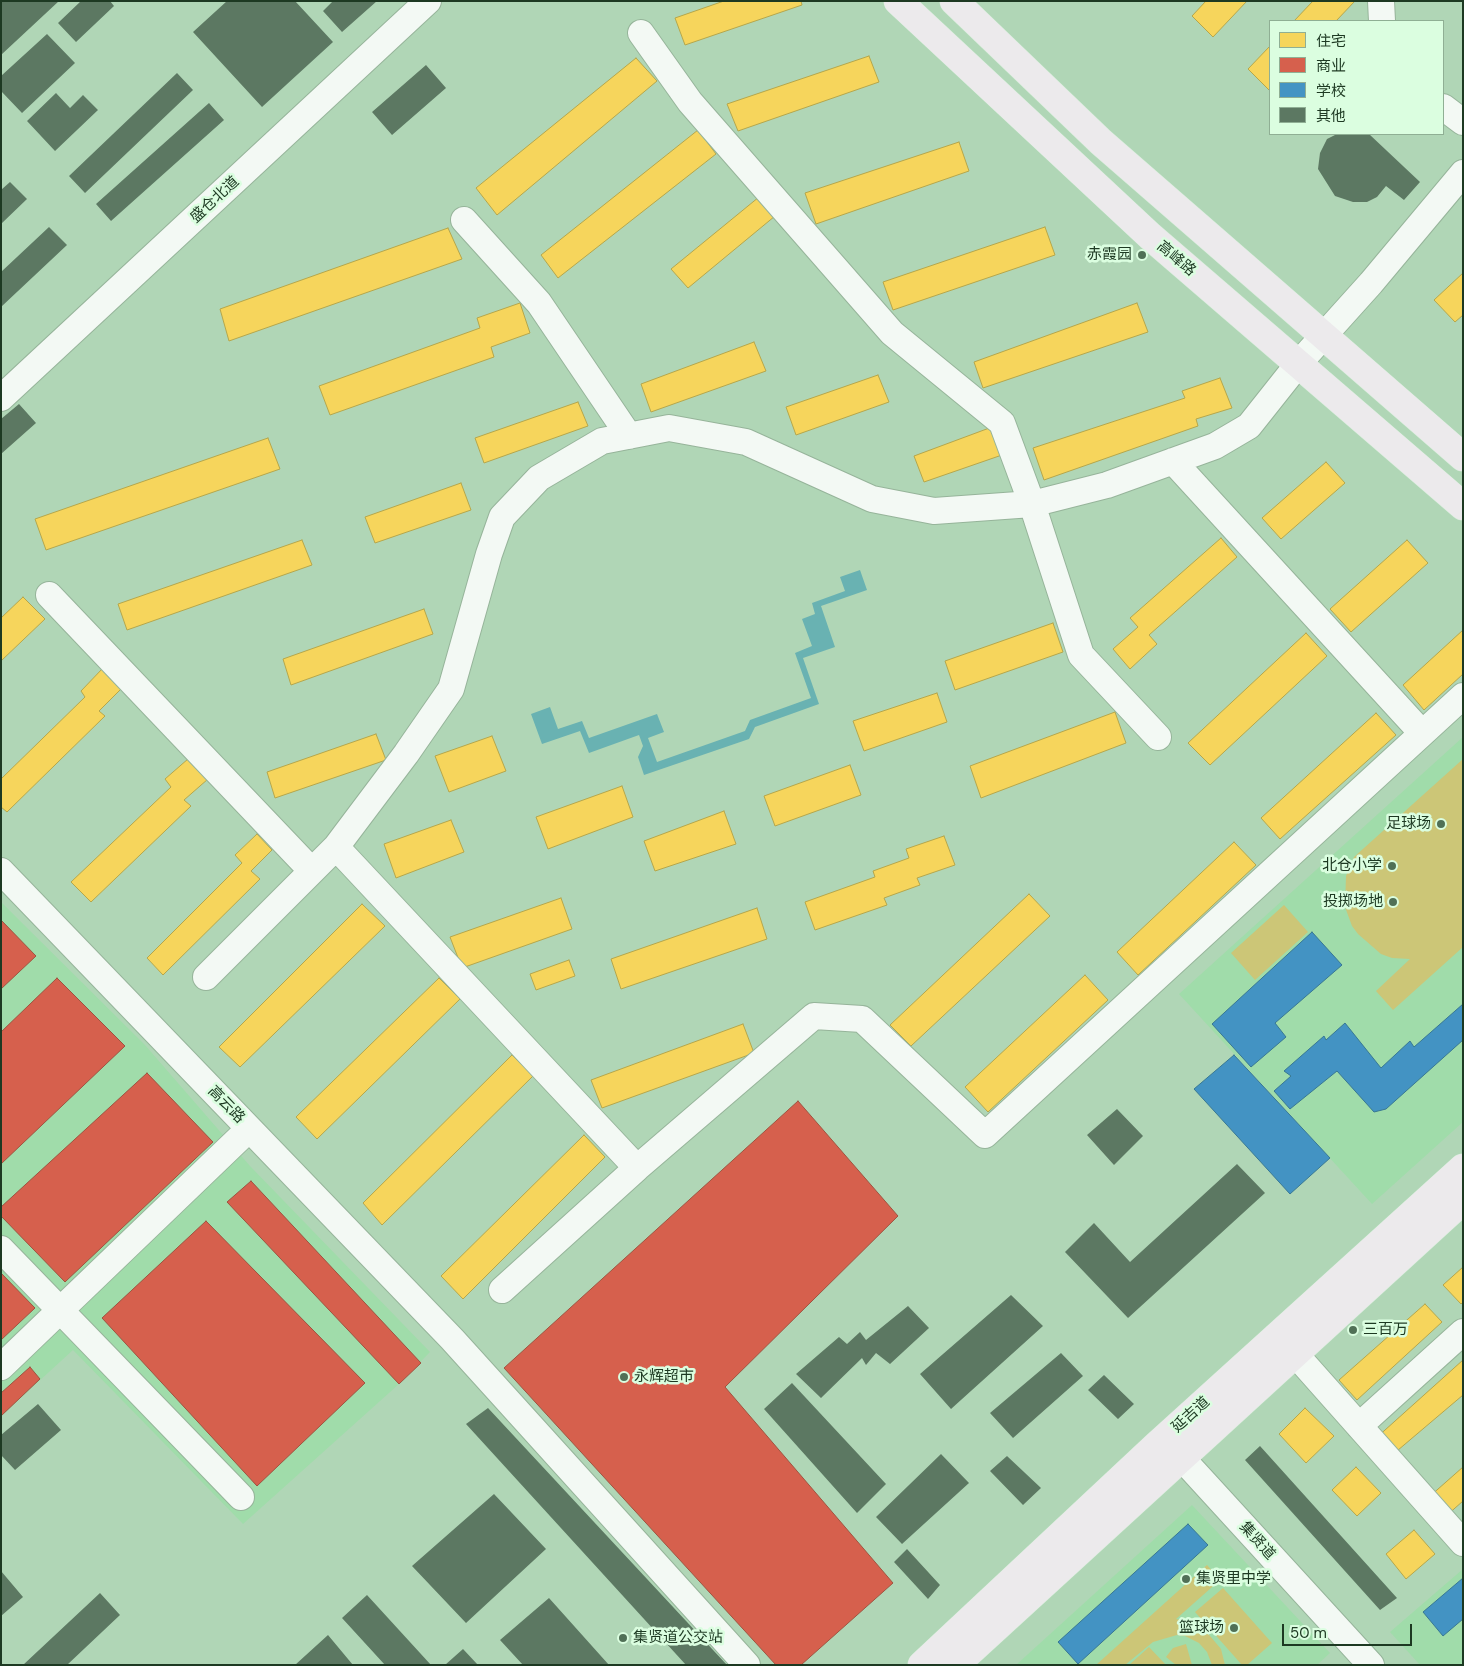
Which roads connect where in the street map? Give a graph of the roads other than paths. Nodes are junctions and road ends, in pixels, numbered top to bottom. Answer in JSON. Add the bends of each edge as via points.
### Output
{"nodes":[{"id":1,"x":411,"y":1,"type":"edge"},
{"id":2,"x":428,"y":1,"type":"edge"},
{"id":3,"x":898,"y":1,"type":"edge"},
{"id":4,"x":954,"y":1,"type":"edge"},
{"id":5,"x":1381,"y":1,"type":"edge"},
{"id":6,"x":1382,"y":20,"type":"edge"},
{"id":7,"x":641,"y":33,"type":"dead end"},
{"id":8,"x":1444,"y":109,"type":"edge"},
{"id":9,"x":1463,"y":122,"type":"edge"},
{"id":10,"x":1463,"y":173,"type":"edge"},
{"id":11,"x":464,"y":220,"type":"dead end"},
{"id":12,"x":1323,"y":337,"type":"junction"},
{"id":13,"x":1299,"y":363,"type":"junction"},
{"id":14,"x":1,"y":378,"type":"edge"},
{"id":15,"x":1,"y":398,"type":"edge"},
{"id":16,"x":629,"y":436,"type":"junction"},
{"id":17,"x":1463,"y":457,"type":"edge"},
{"id":18,"x":1173,"y":461,"type":"junction"},
{"id":19,"x":1032,"y":504,"type":"junction"},
{"id":20,"x":1463,"y":506,"type":"edge"},
{"id":21,"x":49,"y":595,"type":"dead end"},
{"id":22,"x":1463,"y":696,"type":"edge"},
{"id":23,"x":1422,"y":733,"type":"junction"},
{"id":24,"x":1158,"y":737,"type":"dead end"},
{"id":25,"x":336,"y":847,"type":"junction"},
{"id":26,"x":1,"y":870,"type":"edge"},
{"id":27,"x":312,"y":871,"type":"junction"},
{"id":28,"x":206,"y":977,"type":"dead end"},
{"id":29,"x":249,"y":1129,"type":"junction"},
{"id":30,"x":637,"y":1168,"type":"junction"},
{"id":31,"x":1463,"y":1168,"type":"edge"},
{"id":32,"x":1463,"y":1200,"type":"edge"},
{"id":33,"x":1,"y":1249,"type":"edge"},
{"id":34,"x":502,"y":1290,"type":"dead end"},
{"id":35,"x":60,"y":1312,"type":"junction"},
{"id":36,"x":1463,"y":1332,"type":"edge"},
{"id":37,"x":1286,"y":1345,"type":"junction"},
{"id":38,"x":1,"y":1367,"type":"edge"},
{"id":39,"x":1359,"y":1426,"type":"junction"},
{"id":40,"x":1168,"y":1451,"type":"junction"},
{"id":41,"x":241,"y":1497,"type":"dead end"},
{"id":42,"x":1463,"y":1543,"type":"edge"},
{"id":43,"x":747,"y":1665,"type":"edge"},
{"id":44,"x":922,"y":1665,"type":"edge"},
{"id":45,"x":955,"y":1665,"type":"edge"},
{"id":46,"x":1358,"y":1665,"type":"edge"},
{"id":47,"x":1371,"y":1665,"type":"edge"}],
"edges":[{"from":1,"to":14,"type":"street","name":"盛仓北道"},
{"from":2,"to":15,"type":"street","name":"盛仓北道"},
{"from":3,"to":13,"type":"main road","name":"高峰路","via":[[1150,236]]},
{"from":4,"to":12,"type":"main road","via":[[1101,142]]},
{"from":5,"to":6,"type":"street"},
{"from":7,"to":19,"type":"street","via":[[690,102],[892,333],[1002,423]]},
{"from":8,"to":9,"type":"street"},
{"from":10,"to":12,"type":"street"},
{"from":11,"to":16,"type":"street","via":[[539,303]]},
{"from":12,"to":13,"type":"street"},
{"from":12,"to":17,"type":"main road"},
{"from":13,"to":18,"type":"street","via":[[1249,426],[1216,446]]},
{"from":13,"to":20,"type":"main road","name":"高峰路"},
{"from":16,"to":19,"type":"street","via":[[669,428],[746,442],[872,499],[934,511]]},
{"from":16,"to":25,"type":"street","via":[[602,442],[539,478],[502,518],[451,689]]},
{"from":18,"to":19,"type":"street","via":[[1106,485]]},
{"from":18,"to":23,"type":"street"},
{"from":19,"to":24,"type":"street","via":[[1081,655]]},
{"from":21,"to":27,"type":"street"},
{"from":22,"to":23,"type":"street"},
{"from":23,"to":30,"type":"street","via":[[985,1135],[862,1019],[814,1016]]},
{"from":25,"to":27,"type":"street"},
{"from":25,"to":30,"type":"street"},
{"from":26,"to":29,"type":"street","name":"高云路"},
{"from":27,"to":28,"type":"street"},
{"from":29,"to":35,"type":"street"},
{"from":29,"to":43,"type":"street","name":"高云路","via":[[452,1339]]},
{"from":30,"to":34,"type":"street"},
{"from":31,"to":37,"type":"main road","name":"延吉道"},
{"from":32,"to":37,"type":"main road","name":"延吉道"},
{"from":33,"to":35,"type":"street"},
{"from":35,"to":38,"type":"street"},
{"from":35,"to":41,"type":"street"},
{"from":36,"to":39,"type":"street"},
{"from":37,"to":39,"type":"street"},
{"from":37,"to":40,"type":"main road","name":"延吉道"},
{"from":39,"to":42,"type":"street"},
{"from":40,"to":44,"type":"main road","name":"延吉道"},
{"from":40,"to":45,"type":"main road","name":"延吉道"},
{"from":40,"to":46,"type":"street","name":"集贤道"},
{"from":40,"to":47,"type":"street","name":"集贤道"}]}
